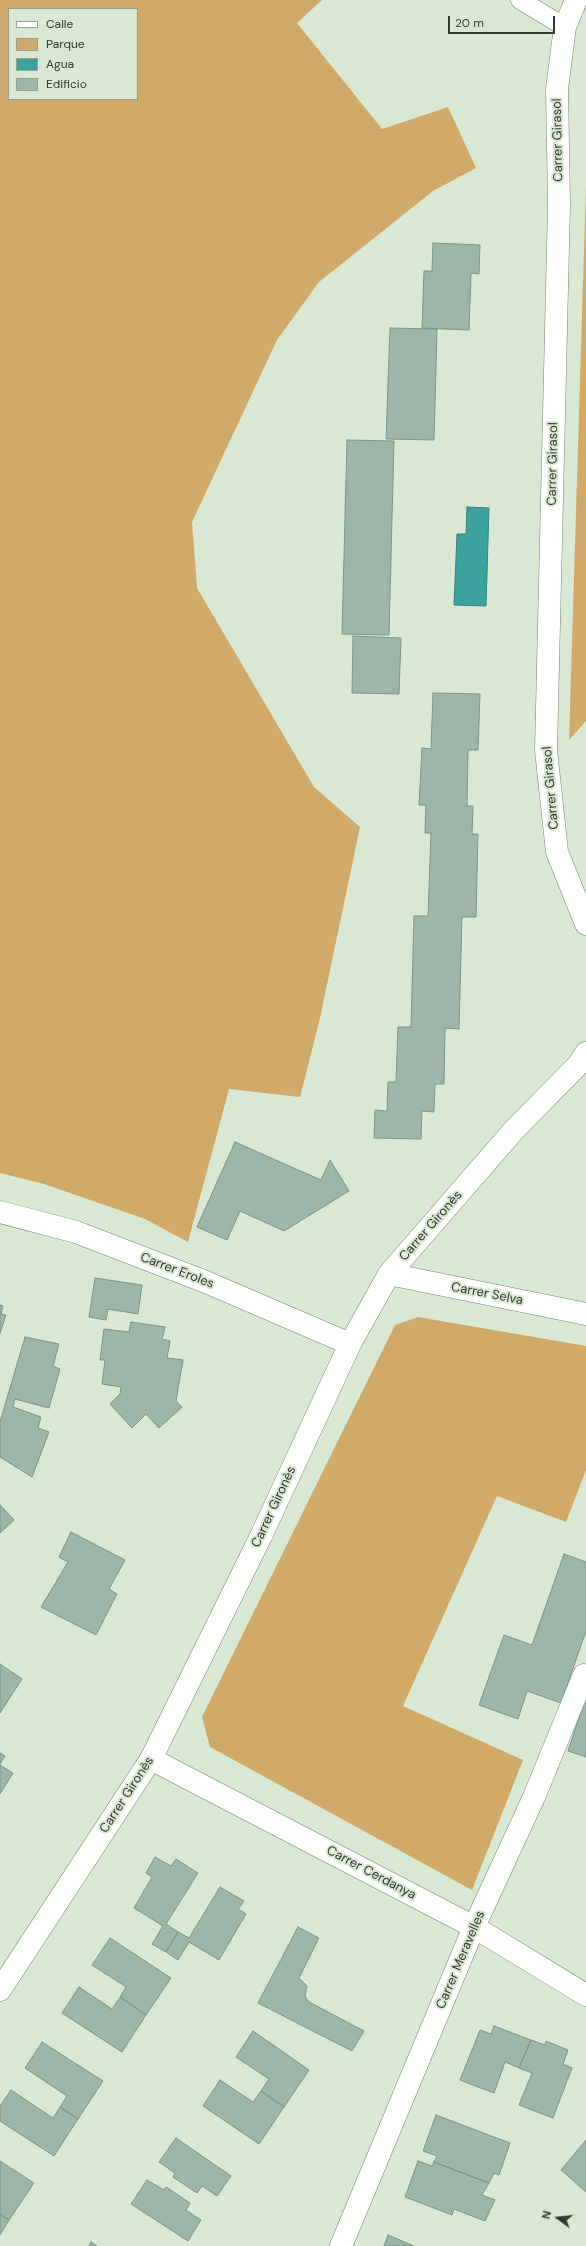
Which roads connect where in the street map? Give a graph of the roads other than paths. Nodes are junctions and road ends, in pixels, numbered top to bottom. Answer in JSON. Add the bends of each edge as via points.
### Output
{"nodes":[{"id":1,"x":520,"y":0,"type":"edge"},
{"id":2,"x":576,"y":0,"type":"edge"},
{"id":3,"x":565,"y":27,"type":"junction"},
{"id":4,"x":586,"y":924,"type":"edge"},
{"id":5,"x":586,"y":1053,"type":"edge"},
{"id":6,"x":0,"y":1212,"type":"edge"},
{"id":7,"x":389,"y":1274,"type":"junction"},
{"id":8,"x":586,"y":1314,"type":"edge"},
{"id":9,"x":350,"y":1344,"type":"junction"},
{"id":10,"x":584,"y":1675,"type":"dead end"},
{"id":11,"x":151,"y":1758,"type":"junction"},
{"id":12,"x":474,"y":1927,"type":"junction"},
{"id":13,"x":0,"y":1990,"type":"edge"},
{"id":14,"x":586,"y":1995,"type":"edge"},
{"id":15,"x":341,"y":2246,"type":"edge"}],
"edges":[{"from":1,"to":3,"type":"lane"},
{"from":2,"to":3,"type":"street","name":"Carrer Girasol"},
{"from":3,"to":4,"type":"street","name":"Carrer Girasol","via":[[557,90],[560,204],[546,750],[557,852]]},
{"from":5,"to":7,"type":"street","name":"Carrer Gironès","via":[[514,1130]]},
{"from":6,"to":9,"type":"street","name":"Carrer Eroles","via":[[76,1232],[206,1282]]},
{"from":7,"to":8,"type":"street","name":"Carrer Selva"},
{"from":7,"to":9,"type":"street","name":"Carrer Gironès"},
{"from":9,"to":11,"type":"street","name":"Carrer Gironès","via":[[261,1536]]},
{"from":10,"to":12,"type":"street","name":"Carrer Meravelles","via":[[534,1797]]},
{"from":11,"to":12,"type":"street","name":"Carrer Cerdanya"},
{"from":11,"to":13,"type":"street","name":"Carrer Gironès"},
{"from":12,"to":14,"type":"street","name":"Carrer Cerdanya"},
{"from":12,"to":15,"type":"street","name":"Carrer Meravelles"}]}
